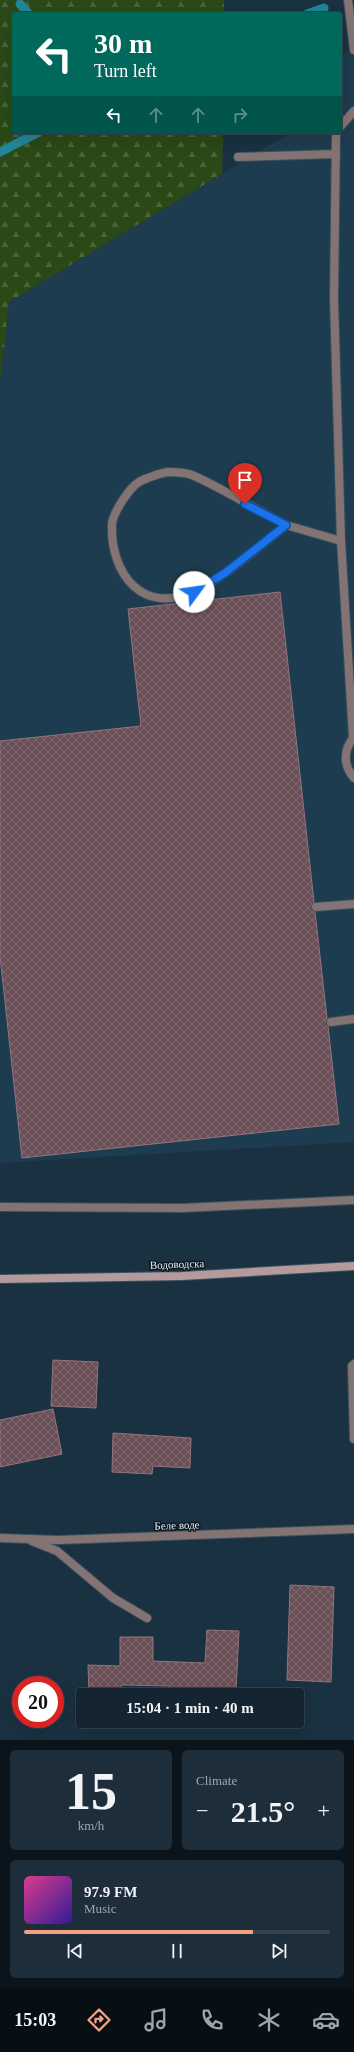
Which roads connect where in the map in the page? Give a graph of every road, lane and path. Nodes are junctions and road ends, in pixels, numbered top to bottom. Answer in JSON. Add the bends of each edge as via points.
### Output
{"nodes":[{"id":1,"x":348,"y":0,"type":"edge"},
{"id":2,"x":354,"y":50,"type":"edge"},
{"id":3,"x":354,"y":111,"type":"edge"},
{"id":4,"x":342,"y":125,"type":"edge"},
{"id":5,"x":336,"y":134,"type":"edge"},
{"id":6,"x":336,"y":154,"type":"junction"},
{"id":7,"x":238,"y":157,"type":"dead end"},
{"id":8,"x":286,"y":525,"type":"junction"},
{"id":9,"x":341,"y":541,"type":"junction"},
{"id":10,"x":354,"y":737,"type":"edge"},
{"id":11,"x":354,"y":778,"type":"edge"},
{"id":12,"x":354,"y":781,"type":"edge"},
{"id":13,"x":354,"y":904,"type":"edge"},
{"id":14,"x":316,"y":907,"type":"dead end"},
{"id":15,"x":354,"y":1019,"type":"edge"},
{"id":16,"x":331,"y":1022,"type":"dead end"},
{"id":17,"x":354,"y":1200,"type":"edge"},
{"id":18,"x":0,"y":1207,"type":"edge"},
{"id":19,"x":354,"y":1266,"type":"edge"},
{"id":20,"x":0,"y":1279,"type":"edge"},
{"id":21,"x":354,"y":1364,"type":"edge"},
{"id":22,"x":354,"y":1439,"type":"edge"},
{"id":23,"x":354,"y":1530,"type":"edge"},
{"id":24,"x":0,"y":1538,"type":"edge"},
{"id":25,"x":26,"y":1539,"type":"junction"},
{"id":26,"x":147,"y":1618,"type":"dead end"}],
"edges":[{"from":1,"to":2,"type":"street"},
{"from":3,"to":4,"type":"street"},
{"from":5,"to":6,"type":"street"},
{"from":6,"to":7,"type":"street"},
{"from":6,"to":9,"type":"street","via":[[334,298]]},
{"from":8,"to":8,"type":"street","via":[[225,573],[194,592],[170,599],[150,598],[133,587],[121,570],[114,546],[112,523],[122,500],[139,482],[168,472],[191,474]]},
{"from":8,"to":9,"type":"street"},
{"from":9,"to":10,"type":"street"},
{"from":10,"to":11,"type":"street","via":[[345,753],[345,762]]},
{"from":11,"to":12,"type":"street"},
{"from":13,"to":14,"type":"street"},
{"from":15,"to":16,"type":"street"},
{"from":17,"to":18,"type":"street","via":[[182,1208]]},
{"from":19,"to":20,"type":"main road","name":"Водоводска","via":[[182,1276]]},
{"from":21,"to":22,"type":"street"},
{"from":23,"to":25,"type":"street","name":"Беле воде"},
{"from":24,"to":25,"type":"street","name":"Беле воде"},
{"from":25,"to":26,"type":"street","via":[[58,1551],[113,1598]]}]}
